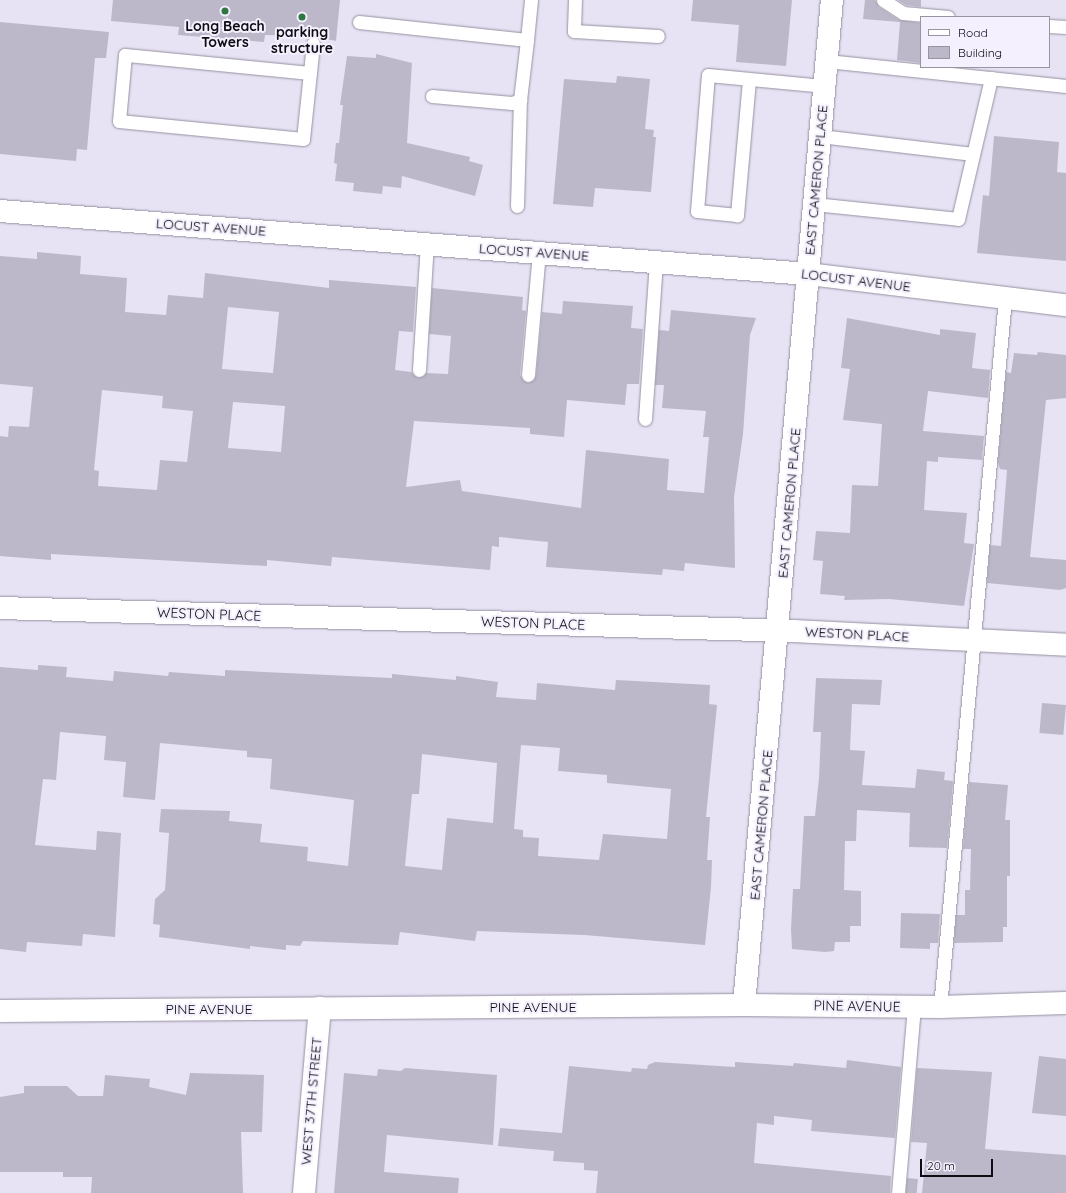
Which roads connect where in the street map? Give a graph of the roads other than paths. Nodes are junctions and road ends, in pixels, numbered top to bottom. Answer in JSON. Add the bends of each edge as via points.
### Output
{"nodes":[{"id":1,"x":531,"y":0,"type":"edge"},
{"id":2,"x":575,"y":0,"type":"edge"},
{"id":3,"x":832,"y":0,"type":"edge"},
{"id":4,"x":882,"y":0,"type":"edge"},
{"id":5,"x":937,"y":16,"type":"edge"},
{"id":6,"x":359,"y":22,"type":"dead end"},
{"id":7,"x":1050,"y":26,"type":"edge"},
{"id":8,"x":1066,"y":27,"type":"edge"},
{"id":9,"x":658,"y":36,"type":"dead end"},
{"id":10,"x":527,"y":40,"type":"junction"},
{"id":11,"x":313,"y":44,"type":"dead end"},
{"id":12,"x":827,"y":61,"type":"junction"},
{"id":13,"x":310,"y":72,"type":"junction"},
{"id":14,"x":991,"y":78,"type":"junction"},
{"id":15,"x":749,"y":80,"type":"junction"},
{"id":16,"x":825,"y":86,"type":"junction"},
{"id":17,"x":1066,"y":86,"type":"edge"},
{"id":18,"x":432,"y":96,"type":"dead end"},
{"id":19,"x":520,"y":100,"type":"junction"},
{"id":20,"x":820,"y":136,"type":"junction"},
{"id":21,"x":973,"y":154,"type":"junction"},
{"id":22,"x":814,"y":204,"type":"junction"},
{"id":23,"x":516,"y":206,"type":"dead end"},
{"id":24,"x":0,"y":211,"type":"edge"},
{"id":25,"x":427,"y":244,"type":"junction"},
{"id":26,"x":539,"y":252,"type":"junction"},
{"id":27,"x":656,"y":262,"type":"junction"},
{"id":28,"x":808,"y":274,"type":"junction"},
{"id":29,"x":1005,"y":298,"type":"junction"},
{"id":30,"x":1066,"y":305,"type":"edge"},
{"id":31,"x":419,"y":370,"type":"dead end"},
{"id":32,"x":528,"y":375,"type":"dead end"},
{"id":33,"x":645,"y":419,"type":"dead end"},
{"id":34,"x":0,"y":608,"type":"edge"},
{"id":35,"x":778,"y":631,"type":"junction"},
{"id":36,"x":974,"y":641,"type":"junction"},
{"id":37,"x":1066,"y":645,"type":"edge"},
{"id":38,"x":1066,"y":1003,"type":"edge"},
{"id":39,"x":744,"y":1005,"type":"junction"},
{"id":40,"x":914,"y":1007,"type":"junction"},
{"id":41,"x":940,"y":1007,"type":"junction"},
{"id":42,"x":320,"y":1008,"type":"junction"},
{"id":43,"x":0,"y":1011,"type":"edge"},
{"id":44,"x":304,"y":1193,"type":"edge"},
{"id":45,"x":898,"y":1193,"type":"edge"}],
"edges":[{"from":1,"to":10,"type":"lane"},
{"from":2,"to":9,"type":"lane","via":[[574,31]]},
{"from":3,"to":12,"type":"street","name":"EAST CAMERON PLACE"},
{"from":4,"to":5,"type":"lane","via":[[903,13]]},
{"from":6,"to":10,"type":"lane"},
{"from":7,"to":8,"type":"lane"},
{"from":10,"to":19,"type":"lane"},
{"from":11,"to":13,"type":"lane"},
{"from":12,"to":14,"type":"lane"},
{"from":12,"to":16,"type":"street","name":"EAST CAMERON PLACE"},
{"from":13,"to":13,"type":"lane","via":[[303,139],[119,122],[125,55]]},
{"from":14,"to":17,"type":"lane"},
{"from":14,"to":21,"type":"lane"},
{"from":15,"to":15,"type":"lane","via":[[708,75],[697,211],[737,215]]},
{"from":15,"to":16,"type":"lane"},
{"from":16,"to":20,"type":"street","name":"EAST CAMERON PLACE"},
{"from":18,"to":19,"type":"lane","via":[[512,103]]},
{"from":19,"to":23,"type":"lane"},
{"from":20,"to":21,"type":"lane"},
{"from":20,"to":22,"type":"street","name":"EAST CAMERON PLACE"},
{"from":21,"to":22,"type":"lane","via":[[958,219]]},
{"from":22,"to":28,"type":"street","name":"EAST CAMERON PLACE"},
{"from":24,"to":25,"type":"street","name":"LOCUST AVENUE"},
{"from":25,"to":26,"type":"street","name":"LOCUST AVENUE"},
{"from":25,"to":31,"type":"lane"},
{"from":26,"to":27,"type":"street","name":"LOCUST AVENUE"},
{"from":26,"to":32,"type":"lane"},
{"from":27,"to":28,"type":"street","name":"LOCUST AVENUE"},
{"from":27,"to":33,"type":"lane"},
{"from":28,"to":29,"type":"street","name":"LOCUST AVENUE"},
{"from":28,"to":35,"type":"street","name":"EAST CAMERON PLACE"},
{"from":29,"to":30,"type":"street","name":"LOCUST AVENUE"},
{"from":29,"to":36,"type":"lane"},
{"from":34,"to":35,"type":"street","name":"WESTON PLACE"},
{"from":35,"to":36,"type":"street","name":"WESTON PLACE"},
{"from":35,"to":39,"type":"street","name":"EAST CAMERON PLACE"},
{"from":36,"to":37,"type":"street","name":"WESTON PLACE"},
{"from":36,"to":41,"type":"lane"},
{"from":38,"to":41,"type":"street","name":"PINE AVENUE"},
{"from":39,"to":40,"type":"street","name":"PINE AVENUE"},
{"from":39,"to":42,"type":"street","name":"PINE AVENUE"},
{"from":40,"to":41,"type":"street","name":"PINE AVENUE"},
{"from":40,"to":45,"type":"lane"},
{"from":42,"to":43,"type":"street","name":"PINE AVENUE"},
{"from":42,"to":44,"type":"street","name":"WEST 37TH STREET"}]}
